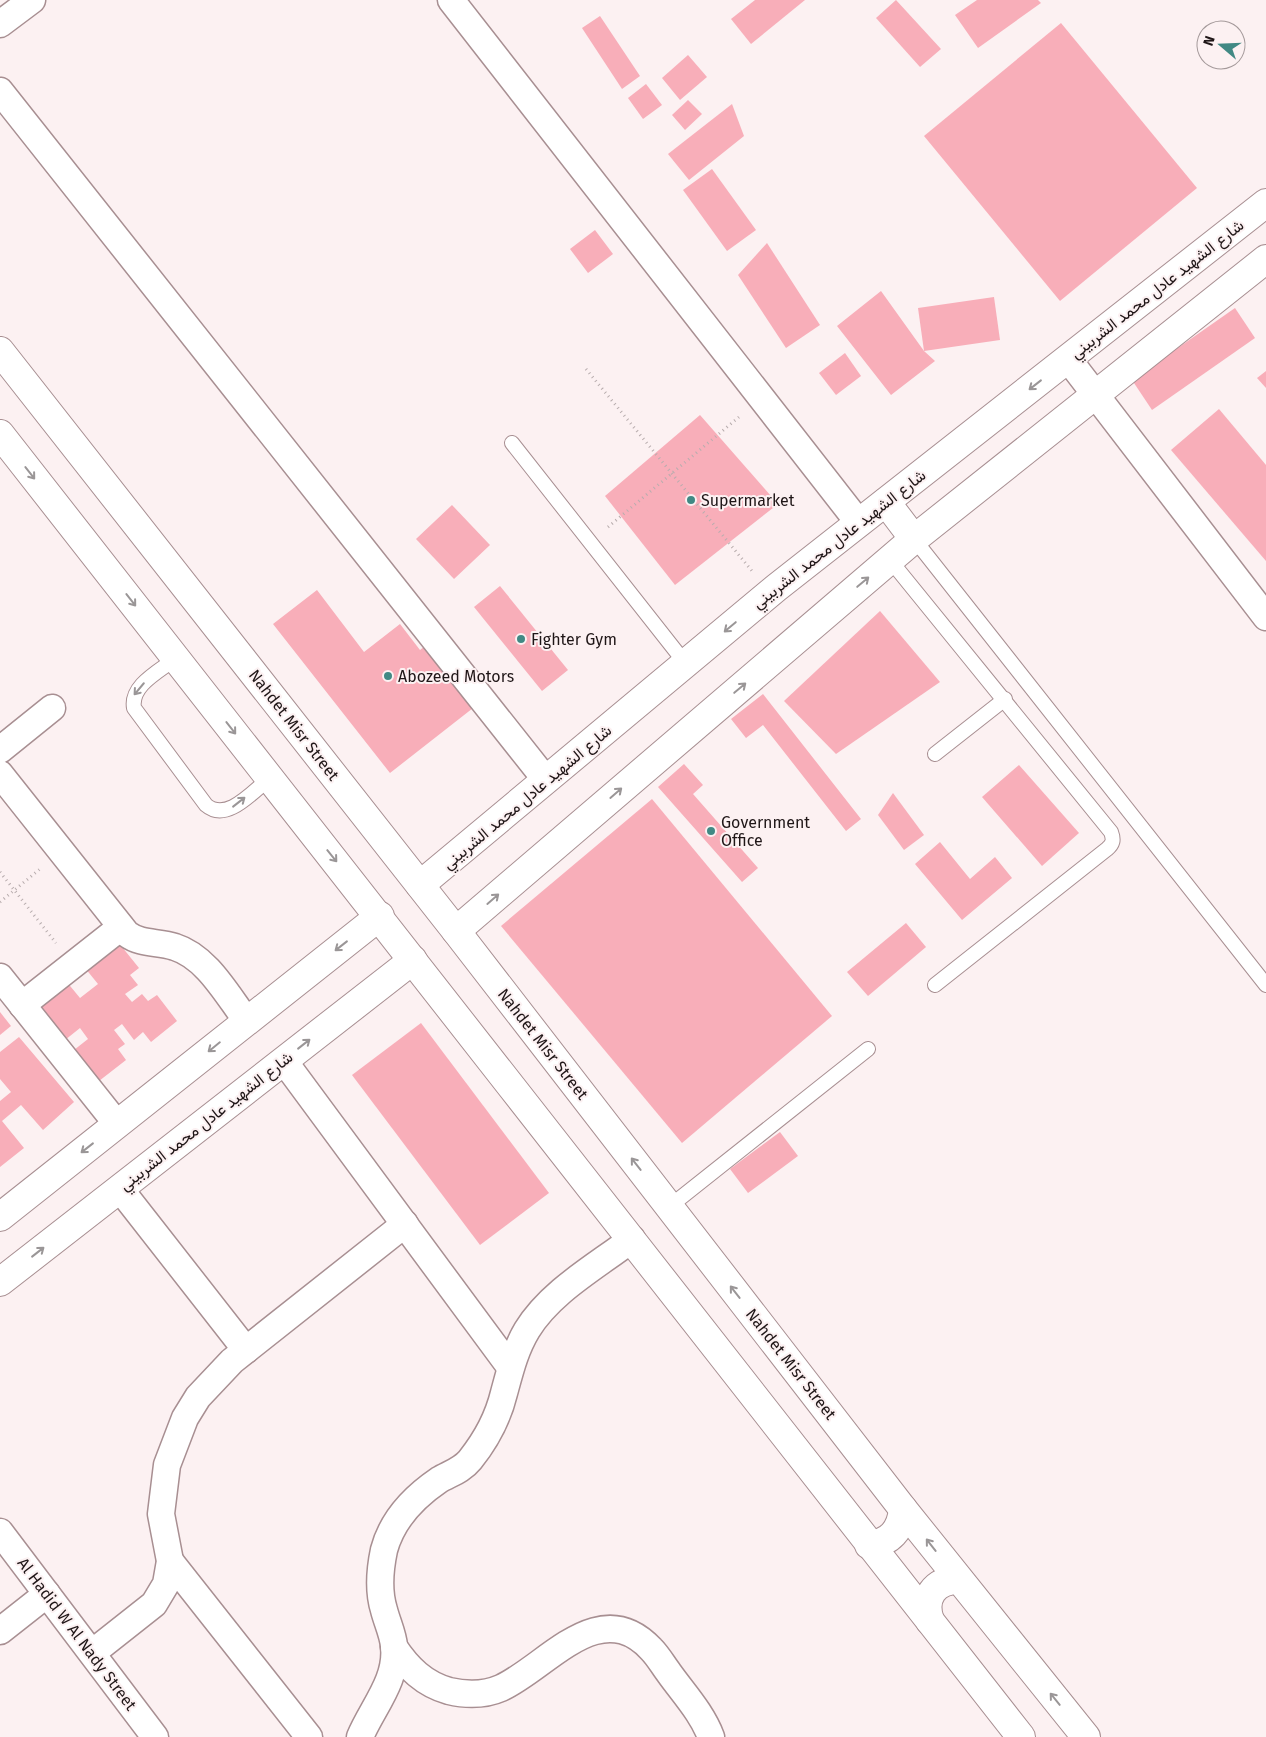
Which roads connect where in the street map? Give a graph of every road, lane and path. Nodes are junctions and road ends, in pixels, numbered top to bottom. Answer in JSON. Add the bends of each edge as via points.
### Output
{"nodes":[{"id":1,"x":32,"y":0,"type":"edge"},
{"id":2,"x":451,"y":0,"type":"edge"},
{"id":3,"x":0,"y":24,"type":"edge"},
{"id":4,"x":0,"y":91,"type":"edge"},
{"id":5,"x":1266,"y":203,"type":"edge"},
{"id":6,"x":1266,"y":259,"type":"edge"},
{"id":7,"x":0,"y":351,"type":"edge"},
{"id":8,"x":1068,"y":358,"type":"junction"},
{"id":9,"x":586,"y":369,"type":"dead end"},
{"id":10,"x":1096,"y":394,"type":"junction"},
{"id":11,"x":761,"y":398,"type":"junction"},
{"id":12,"x":0,"y":434,"type":"edge"},
{"id":13,"x":512,"y":442,"type":"dead end"},
{"id":14,"x":672,"y":473,"type":"junction"},
{"id":15,"x":886,"y":502,"type":"junction"},
{"id":16,"x":860,"y":523,"type":"junction"},
{"id":17,"x":914,"y":539,"type":"junction"},
{"id":18,"x":590,"y":542,"type":"junction"},
{"id":19,"x":890,"y":560,"type":"junction"},
{"id":20,"x":770,"y":593,"type":"junction"},
{"id":21,"x":1266,"y":617,"type":"edge"},
{"id":22,"x":176,"y":658,"type":"junction"},
{"id":23,"x":686,"y":664,"type":"junction"},
{"id":24,"x":1005,"y":699,"type":"junction"},
{"id":25,"x":52,"y":708,"type":"dead end"},
{"id":26,"x":0,"y":750,"type":"edge"},
{"id":27,"x":935,"y":754,"type":"dead end"},
{"id":28,"x":0,"y":774,"type":"edge"},
{"id":29,"x":270,"y":778,"type":"junction"},
{"id":30,"x":546,"y":780,"type":"junction"},
{"id":31,"x":62,"y":852,"type":"junction"},
{"id":32,"x":0,"y":872,"type":"edge"},
{"id":33,"x":420,"y":885,"type":"junction"},
{"id":34,"x":14,"y":890,"type":"junction"},
{"id":35,"x":0,"y":902,"type":"edge"},
{"id":36,"x":380,"y":916,"type":"junction"},
{"id":37,"x":122,"y":927,"type":"junction"},
{"id":38,"x":456,"y":931,"type":"junction"},
{"id":39,"x":413,"y":960,"type":"junction"},
{"id":40,"x":73,"y":965,"type":"junction"},
{"id":41,"x":0,"y":977,"type":"edge"},
{"id":42,"x":935,"y":985,"type":"dead end"},
{"id":43,"x":1266,"y":985,"type":"edge"},
{"id":44,"x":22,"y":1005,"type":"junction"},
{"id":45,"x":247,"y":1021,"type":"junction"},
{"id":46,"x":868,"y":1049,"type":"dead end"},
{"id":47,"x":284,"y":1061,"type":"junction"},
{"id":48,"x":117,"y":1124,"type":"junction"},
{"id":49,"x":120,"y":1189,"type":"junction"},
{"id":50,"x":669,"y":1207,"type":"junction"},
{"id":51,"x":0,"y":1217,"type":"edge"},
{"id":52,"x":405,"y":1224,"type":"junction"},
{"id":53,"x":632,"y":1239,"type":"junction"},
{"id":54,"x":4,"y":1272,"type":"edge"},
{"id":55,"x":246,"y":1350,"type":"junction"},
{"id":56,"x":510,"y":1367,"type":"junction"},
{"id":57,"x":903,"y":1509,"type":"junction"},
{"id":58,"x":0,"y":1532,"type":"edge"},
{"id":59,"x":869,"y":1545,"type":"junction"},
{"id":60,"x":170,"y":1561,"type":"junction"},
{"id":61,"x":959,"y":1580,"type":"junction"},
{"id":62,"x":47,"y":1594,"type":"junction"},
{"id":63,"x":930,"y":1621,"type":"junction"},
{"id":64,"x":0,"y":1631,"type":"edge"},
{"id":65,"x":394,"y":1647,"type":"junction"},
{"id":66,"x":92,"y":1653,"type":"junction"},
{"id":67,"x":155,"y":1737,"type":"edge"},
{"id":68,"x":309,"y":1737,"type":"edge"},
{"id":69,"x":360,"y":1737,"type":"edge"},
{"id":70,"x":711,"y":1737,"type":"edge"},
{"id":71,"x":1021,"y":1737,"type":"edge"},
{"id":72,"x":1086,"y":1737,"type":"edge"}],
"edges":[{"from":1,"to":3,"type":"street"},
{"from":2,"to":11,"type":"street"},
{"from":4,"to":30,"type":"street"},
{"from":5,"to":8,"type":"street","name":"شارع الشهيد عادل محمد الشربيني"},
{"from":6,"to":10,"type":"street"},
{"from":7,"to":33,"type":"street","name":"Nahdet Misr Street"},
{"from":8,"to":10,"type":"street"},
{"from":8,"to":15,"type":"street","name":"شارع الشهيد عادل محمد الشربيني","one_way":true},
{"from":9,"to":14,"type":"path"},
{"from":10,"to":17,"type":"street"},
{"from":10,"to":21,"type":"street"},
{"from":11,"to":14,"type":"path"},
{"from":11,"to":16,"type":"street"},
{"from":12,"to":22,"type":"street","one_way":true},
{"from":13,"to":18,"type":"lane"},
{"from":14,"to":18,"type":"path"},
{"from":14,"to":20,"type":"path"},
{"from":15,"to":16,"type":"street","name":"شارع الشهيد عادل محمد الشربيني"},
{"from":15,"to":17,"type":"street"},
{"from":16,"to":20,"type":"street","name":"شارع الشهيد عادل محمد الشربيني"},
{"from":17,"to":19,"type":"street"},
{"from":17,"to":43,"type":"lane"},
{"from":18,"to":23,"type":"lane"},
{"from":19,"to":24,"type":"lane"},
{"from":38,"to":19,"type":"street","one_way":true},
{"from":20,"to":23,"type":"street","name":"شارع الشهيد عادل محمد الشربيني","one_way":true},
{"from":22,"to":29,"type":"street","one_way":true},
{"from":22,"to":29,"type":"lane","one_way":true,"via":[[139,687],[133,696],[134,708],[206,805],[216,811],[227,810]]},
{"from":23,"to":30,"type":"street","name":"شارع الشهيد عادل محمد الشربيني"},
{"from":24,"to":27,"type":"lane"},
{"from":24,"to":42,"type":"lane","via":[[1114,838],[1112,845]]},
{"from":25,"to":26,"type":"street"},
{"from":28,"to":31,"type":"street"},
{"from":29,"to":36,"type":"street","one_way":true},
{"from":30,"to":33,"type":"street","name":"شارع الشهيد عادل محمد الشربيني"},
{"from":31,"to":34,"type":"path"},
{"from":31,"to":37,"type":"street"},
{"from":32,"to":34,"type":"path"},
{"from":33,"to":38,"type":"street","name":"Nahdet Misr Street"},
{"from":34,"to":35,"type":"path"},
{"from":34,"to":40,"type":"path"},
{"from":36,"to":39,"type":"street"},
{"from":36,"to":45,"type":"street","one_way":true},
{"from":37,"to":40,"type":"street"},
{"from":37,"to":45,"type":"street","via":[[134,939],[174,946],[194,955]]},
{"from":50,"to":38,"type":"street","name":"Nahdet Misr Street","one_way":true},
{"from":47,"to":39,"type":"street","name":"شارع الشهيد عادل محمد الشربيني","one_way":true},
{"from":39,"to":53,"type":"street"},
{"from":40,"to":44,"type":"street"},
{"from":41,"to":44,"type":"street"},
{"from":44,"to":48,"type":"street"},
{"from":45,"to":48,"type":"street","one_way":true},
{"from":46,"to":50,"type":"lane"},
{"from":47,"to":49,"type":"street","name":"شارع الشهيد عادل محمد الشربيني"},
{"from":47,"to":52,"type":"street"},
{"from":48,"to":51,"type":"street","one_way":true},
{"from":54,"to":49,"type":"street","name":"شارع الشهيد عادل محمد الشربيني","one_way":true},
{"from":49,"to":55,"type":"street"},
{"from":57,"to":50,"type":"street","name":"Nahdet Misr Street","one_way":true},
{"from":52,"to":55,"type":"street"},
{"from":52,"to":56,"type":"street"},
{"from":53,"to":56,"type":"street","via":[[552,1299],[527,1330]]},
{"from":53,"to":59,"type":"street"},
{"from":55,"to":60,"type":"street","via":[[198,1397],[174,1441],[167,1464],[161,1514]]},
{"from":56,"to":65,"type":"street","via":[[496,1419],[483,1444],[466,1465],[417,1497],[391,1531],[384,1549],[380,1588]]},
{"from":57,"to":59,"type":"street","via":[[894,1534],[878,1544]]},
{"from":61,"to":57,"type":"street","name":"Nahdet Misr Street","one_way":true},
{"from":58,"to":62,"type":"street","name":"Al Hadid W Al Nady Street"},
{"from":59,"to":63,"type":"street"},
{"from":60,"to":66,"type":"street","via":[[166,1584],[154,1604]]},
{"from":60,"to":68,"type":"street"},
{"from":61,"to":63,"type":"street","via":[[941,1583],[929,1595],[926,1604]]},
{"from":72,"to":61,"type":"street","name":"Nahdet Misr Street","one_way":true},
{"from":62,"to":64,"type":"street"},
{"from":62,"to":66,"type":"street","name":"Al Hadid W Al Nady Street"},
{"from":63,"to":71,"type":"street"},
{"from":65,"to":69,"type":"street","via":[[388,1684]]},
{"from":65,"to":70,"type":"street","via":[[421,1678],[439,1688],[459,1693],[480,1693],[500,1688],[518,1678],[586,1632],[621,1631],[651,1648],[700,1714]]},
{"from":66,"to":67,"type":"street","name":"Al Hadid W Al Nady Street"}]}
